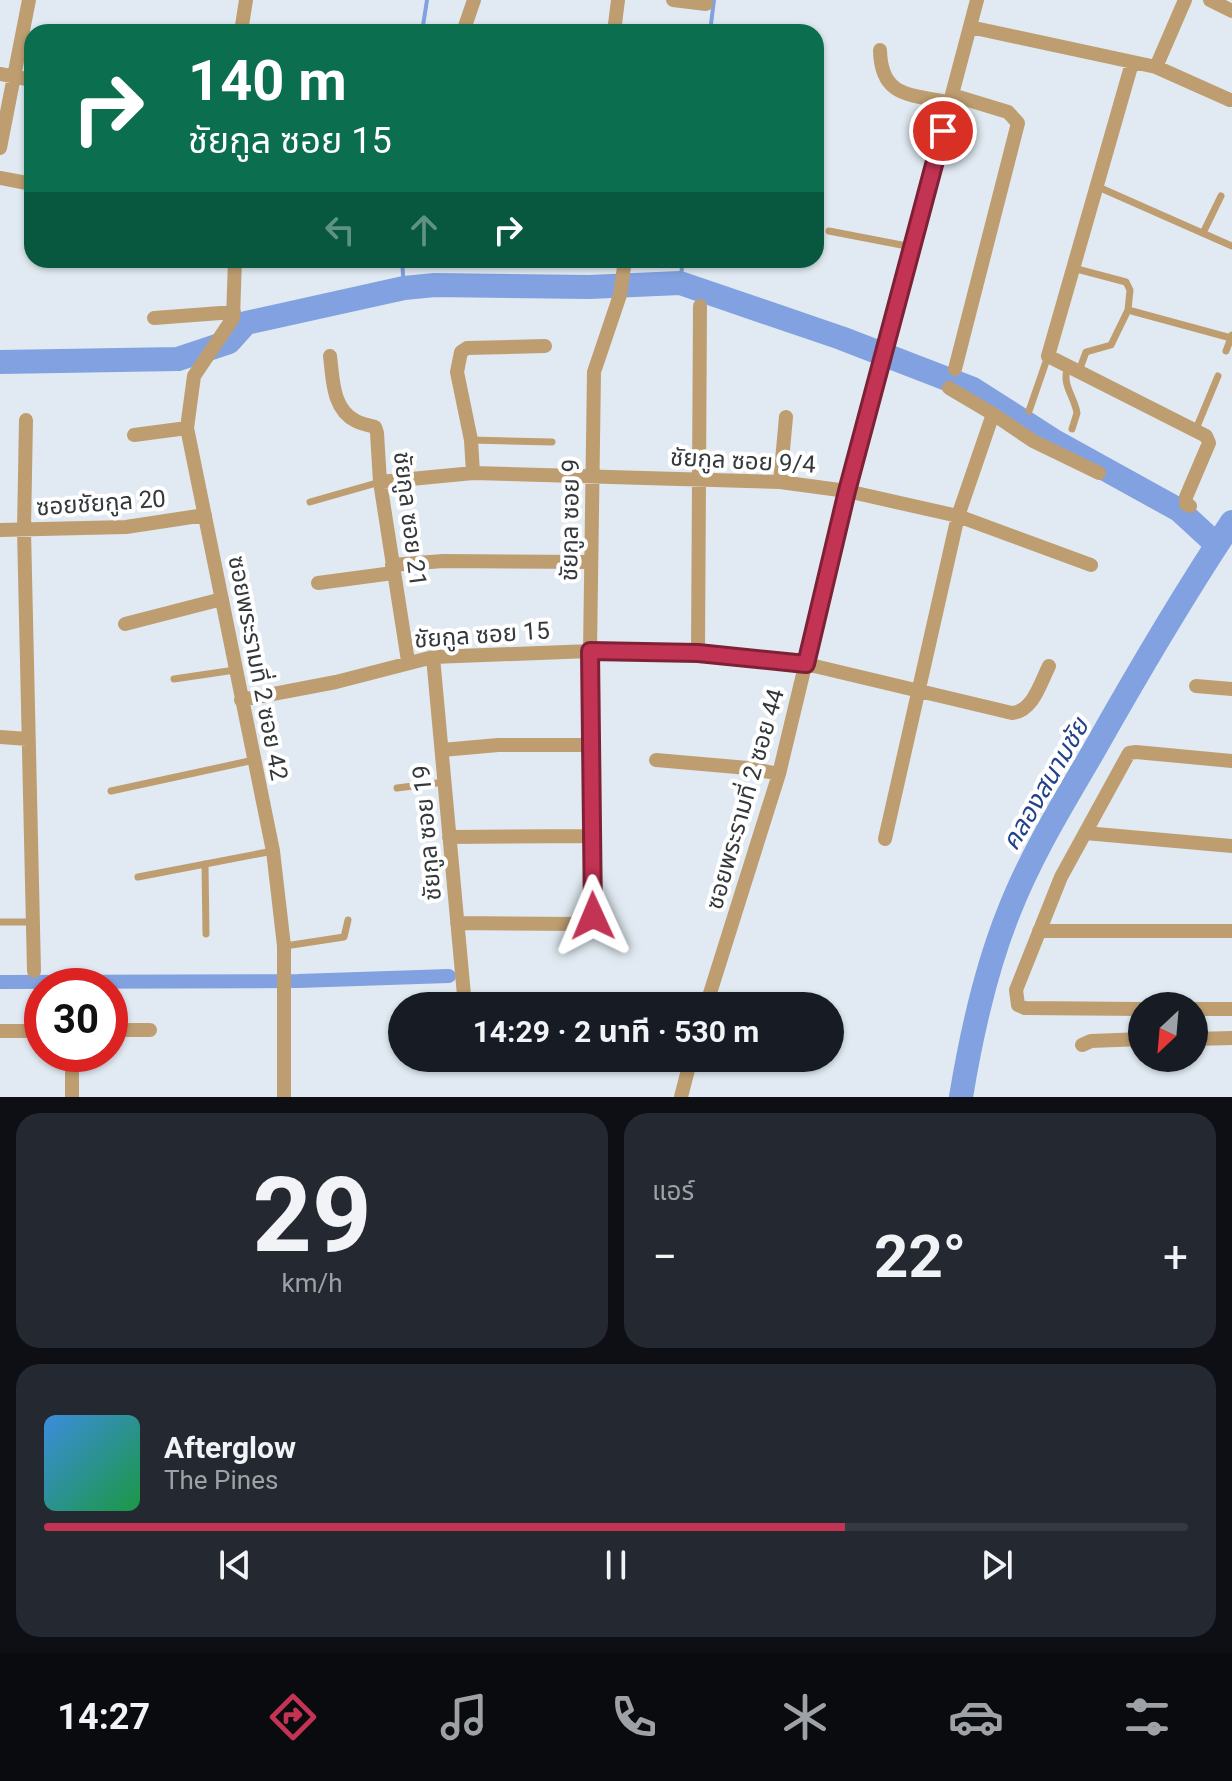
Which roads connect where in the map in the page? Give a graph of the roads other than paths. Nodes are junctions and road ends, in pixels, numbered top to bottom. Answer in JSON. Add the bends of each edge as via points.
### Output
{"nodes":[{"id":1,"x":29,"y":0,"type":"edge"},
{"id":2,"x":246,"y":0,"type":"edge"},
{"id":3,"x":474,"y":0,"type":"edge"},
{"id":4,"x":618,"y":0,"type":"edge"},
{"id":5,"x":673,"y":0,"type":"edge"},
{"id":6,"x":977,"y":0,"type":"edge"},
{"id":7,"x":1185,"y":0,"type":"edge"},
{"id":8,"x":1210,"y":0,"type":"edge"},
{"id":9,"x":706,"y":4,"type":"dead end"},
{"id":10,"x":1232,"y":11,"type":"edge"},
{"id":11,"x":25,"y":24,"type":"edge"},
{"id":12,"x":242,"y":24,"type":"edge"},
{"id":13,"x":466,"y":24,"type":"edge"},
{"id":14,"x":615,"y":24,"type":"edge"},
{"id":15,"x":970,"y":27,"type":"junction"},
{"id":16,"x":24,"y":30,"type":"edge"},
{"id":17,"x":880,"y":50,"type":"dead end"},
{"id":18,"x":1132,"y":63,"type":"junction"},
{"id":19,"x":1156,"y":67,"type":"junction"},
{"id":20,"x":0,"y":74,"type":"edge"},
{"id":21,"x":16,"y":77,"type":"junction"},
{"id":22,"x":24,"y":78,"type":"edge"},
{"id":23,"x":951,"y":99,"type":"junction"},
{"id":24,"x":1230,"y":100,"type":"edge"},
{"id":25,"x":0,"y":148,"type":"edge"},
{"id":26,"x":0,"y":178,"type":"edge"},
{"id":27,"x":24,"y":182,"type":"edge"},
{"id":28,"x":1096,"y":186,"type":"junction"},
{"id":29,"x":1221,"y":196,"type":"dead end"},
{"id":30,"x":829,"y":231,"type":"dead end"},
{"id":31,"x":1203,"y":233,"type":"junction"},
{"id":32,"x":1232,"y":246,"type":"edge"},
{"id":33,"x":912,"y":247,"type":"junction"},
{"id":34,"x":235,"y":268,"type":"edge"},
{"id":35,"x":624,"y":268,"type":"edge"},
{"id":36,"x":1073,"y":268,"type":"junction"},
{"id":37,"x":700,"y":306,"type":"dead end"},
{"id":38,"x":1128,"y":310,"type":"junction"},
{"id":39,"x":234,"y":312,"type":"junction"},
{"id":40,"x":154,"y":318,"type":"dead end"},
{"id":41,"x":1231,"y":336,"type":"edge"},
{"id":42,"x":545,"y":346,"type":"dead end"},
{"id":43,"x":1226,"y":351,"type":"dead end"},
{"id":44,"x":330,"y":356,"type":"dead end"},
{"id":45,"x":1048,"y":356,"type":"junction"},
{"id":46,"x":1074,"y":368,"type":"junction"},
{"id":47,"x":955,"y":369,"type":"dead end"},
{"id":48,"x":1218,"y":376,"type":"dead end"},
{"id":49,"x":949,"y":388,"type":"dead end"},
{"id":50,"x":1029,"y":411,"type":"dead end"},
{"id":51,"x":993,"y":414,"type":"junction"},
{"id":52,"x":786,"y":417,"type":"dead end"},
{"id":53,"x":26,"y":420,"type":"dead end"},
{"id":54,"x":187,"y":428,"type":"junction"},
{"id":55,"x":1072,"y":429,"type":"dead end"},
{"id":56,"x":1196,"y":429,"type":"junction"},
{"id":57,"x":134,"y":435,"type":"dead end"},
{"id":58,"x":471,"y":440,"type":"junction"},
{"id":59,"x":552,"y":442,"type":"dead end"},
{"id":60,"x":473,"y":473,"type":"junction"},
{"id":61,"x":1099,"y":473,"type":"dead end"},
{"id":62,"x":593,"y":477,"type":"junction"},
{"id":63,"x":699,"y":479,"type":"junction"},
{"id":64,"x":380,"y":482,"type":"junction"},
{"id":65,"x":780,"y":482,"type":"junction"},
{"id":66,"x":847,"y":491,"type":"junction"},
{"id":67,"x":310,"y":502,"type":"dead end"},
{"id":68,"x":1190,"y":506,"type":"dead end"},
{"id":69,"x":205,"y":515,"type":"junction"},
{"id":70,"x":958,"y":516,"type":"junction"},
{"id":71,"x":0,"y":530,"type":"edge"},
{"id":72,"x":24,"y":530,"type":"junction"},
{"id":73,"x":591,"y":562,"type":"junction"},
{"id":74,"x":1091,"y":565,"type":"dead end"},
{"id":75,"x":393,"y":569,"type":"junction"},
{"id":76,"x":318,"y":583,"type":"dead end"},
{"id":77,"x":222,"y":599,"type":"junction"},
{"id":78,"x":125,"y":624,"type":"dead end"},
{"id":79,"x":590,"y":651,"type":"junction"},
{"id":80,"x":698,"y":653,"type":"junction"},
{"id":81,"x":433,"y":657,"type":"junction"},
{"id":82,"x":408,"y":661,"type":"junction"},
{"id":83,"x":806,"y":664,"type":"junction"},
{"id":84,"x":1049,"y":666,"type":"dead end"},
{"id":85,"x":235,"y":670,"type":"junction"},
{"id":86,"x":174,"y":679,"type":"dead end"},
{"id":87,"x":1196,"y":686,"type":"dead end"},
{"id":88,"x":1232,"y":689,"type":"edge"},
{"id":89,"x":920,"y":690,"type":"junction"},
{"id":90,"x":241,"y":700,"type":"junction"},
{"id":91,"x":0,"y":737,"type":"edge"},
{"id":92,"x":28,"y":739,"type":"junction"},
{"id":93,"x":593,"y":745,"type":"junction"},
{"id":94,"x":442,"y":750,"type":"junction"},
{"id":95,"x":254,"y":760,"type":"junction"},
{"id":96,"x":656,"y":760,"type":"dead end"},
{"id":97,"x":1232,"y":761,"type":"edge"},
{"id":98,"x":779,"y":774,"type":"junction"},
{"id":99,"x":445,"y":782,"type":"junction"},
{"id":100,"x":397,"y":788,"type":"dead end"},
{"id":101,"x":111,"y":791,"type":"dead end"},
{"id":102,"x":1085,"y":833,"type":"junction"},
{"id":103,"x":591,"y":836,"type":"junction"},
{"id":104,"x":449,"y":837,"type":"junction"},
{"id":105,"x":885,"y":839,"type":"dead end"},
{"id":106,"x":1232,"y":846,"type":"edge"},
{"id":107,"x":273,"y":851,"type":"junction"},
{"id":108,"x":205,"y":864,"type":"junction"},
{"id":109,"x":138,"y":877,"type":"dead end"},
{"id":110,"x":348,"y":920,"type":"dead end"},
{"id":111,"x":0,"y":922,"type":"edge"},
{"id":112,"x":32,"y":922,"type":"junction"},
{"id":113,"x":457,"y":923,"type":"junction"},
{"id":114,"x":1039,"y":931,"type":"junction"},
{"id":115,"x":1232,"y":931,"type":"edge"},
{"id":116,"x":206,"y":934,"type":"dead end"},
{"id":117,"x":284,"y":946,"type":"junction"},
{"id":118,"x":34,"y":968,"type":"edge"},
{"id":119,"x":464,"y":992,"type":"edge"},
{"id":120,"x":710,"y":992,"type":"edge"},
{"id":121,"x":1128,"y":1009,"type":"edge"},
{"id":122,"x":1208,"y":1009,"type":"edge"},
{"id":123,"x":1232,"y":1009,"type":"edge"},
{"id":124,"x":128,"y":1030,"type":"edge"},
{"id":125,"x":150,"y":1030,"type":"dead end"},
{"id":126,"x":0,"y":1031,"type":"edge"},
{"id":127,"x":24,"y":1031,"type":"edge"},
{"id":128,"x":1232,"y":1038,"type":"edge"},
{"id":129,"x":1208,"y":1039,"type":"edge"},
{"id":130,"x":1128,"y":1040,"type":"edge"},
{"id":131,"x":1082,"y":1045,"type":"dead end"},
{"id":132,"x":72,"y":1072,"type":"edge"},
{"id":133,"x":687,"y":1072,"type":"edge"},
{"id":134,"x":72,"y":1097,"type":"edge"},
{"id":135,"x":284,"y":1097,"type":"edge"},
{"id":136,"x":681,"y":1097,"type":"edge"}],
"edges":[{"from":1,"to":11,"type":"street"},
{"from":2,"to":12,"type":"street"},
{"from":3,"to":13,"type":"street"},
{"from":4,"to":14,"type":"street"},
{"from":5,"to":9,"type":"street"},
{"from":6,"to":15,"type":"street","name":"ซอยพระรามที่ 2 ซอย 44"},
{"from":7,"to":19,"type":"street"},
{"from":8,"to":10,"type":"street"},
{"from":15,"to":18,"type":"street"},
{"from":15,"to":23,"type":"street","name":"ซอยพระรามที่ 2 ซอย 44"},
{"from":16,"to":21,"type":"street"},
{"from":17,"to":23,"type":"street","via":[[881,70],[897,91]]},
{"from":18,"to":19,"type":"street"},
{"from":18,"to":28,"type":"street"},
{"from":19,"to":24,"type":"street"},
{"from":20,"to":21,"type":"street"},
{"from":21,"to":22,"type":"street"},
{"from":21,"to":25,"type":"street"},
{"from":23,"to":33,"type":"street","name":"ซอยพระรามที่ 2 ซอย 44"},
{"from":23,"to":47,"type":"street","via":[[1008,112],[1018,123]]},
{"from":26,"to":27,"type":"street"},
{"from":28,"to":31,"type":"lane"},
{"from":28,"to":36,"type":"street"},
{"from":29,"to":31,"type":"lane"},
{"from":30,"to":33,"type":"lane"},
{"from":31,"to":32,"type":"lane"},
{"from":33,"to":66,"type":"street","name":"ซอยพระรามที่ 2 ซอย 44"},
{"from":34,"to":39,"type":"street","name":"ซอยพระรามที่ 2 ซอย 42"},
{"from":35,"to":62,"type":"street","name":"ชัยกูล ซอย 9","via":[[595,364]]},
{"from":36,"to":38,"type":"lane","via":[[1126,282]]},
{"from":36,"to":45,"type":"street"},
{"from":37,"to":63,"type":"street"},
{"from":38,"to":41,"type":"lane"},
{"from":38,"to":46,"type":"lane","via":[[1111,345],[1086,352]]},
{"from":39,"to":40,"type":"street"},
{"from":39,"to":54,"type":"street","name":"ซอยพระรามที่ 2 ซอย 42","via":[[194,376]]},
{"from":41,"to":43,"type":"lane"},
{"from":42,"to":58,"type":"street","via":[[461,352],[457,372]]},
{"from":44,"to":64,"type":"street","name":"ชัยกูล ซอย 21","via":[[336,400],[346,415],[375,427]]},
{"from":45,"to":46,"type":"street"},
{"from":45,"to":50,"type":"lane"},
{"from":46,"to":55,"type":"lane","via":[[1064,377],[1077,413]]},
{"from":46,"to":56,"type":"street"},
{"from":48,"to":56,"type":"lane"},
{"from":49,"to":51,"type":"street"},
{"from":51,"to":61,"type":"street","via":[[1033,441]]},
{"from":51,"to":70,"type":"street"},
{"from":52,"to":65,"type":"street"},
{"from":53,"to":72,"type":"street"},
{"from":54,"to":57,"type":"street"},
{"from":54,"to":69,"type":"street","name":"ซอยพระรามที่ 2 ซอย 42"},
{"from":56,"to":68,"type":"street","via":[[1209,443],[1188,491]]},
{"from":58,"to":59,"type":"lane"},
{"from":58,"to":60,"type":"street"},
{"from":60,"to":62,"type":"street","name":"ชัยกูล ซอย 9/4"},
{"from":60,"to":64,"type":"street","name":"ชัยกูล ซอย 9/4"},
{"from":62,"to":63,"type":"street","name":"ชัยกูล ซอย 9/4"},
{"from":62,"to":73,"type":"street","name":"ชัยกูล ซอย 9"},
{"from":63,"to":65,"type":"street","name":"ชัยกูล ซอย 9/4"},
{"from":63,"to":80,"type":"street"},
{"from":64,"to":67,"type":"lane"},
{"from":64,"to":75,"type":"street","name":"ชัยกูล ซอย 21"},
{"from":65,"to":66,"type":"street","name":"ชัยกูล ซอย 9/4"},
{"from":66,"to":70,"type":"street","name":"ชัยกูล ซอย 9/4"},
{"from":66,"to":83,"type":"street","name":"ซอยพระรามที่ 2 ซอย 44"},
{"from":69,"to":72,"type":"street","name":"ซอยชัยกูล 20","via":[[126,527]]},
{"from":69,"to":77,"type":"street","name":"ซอยพระรามที่ 2 ซอย 42"},
{"from":70,"to":74,"type":"street","name":"ชัยกูล ซอย 9/4"},
{"from":70,"to":89,"type":"street"},
{"from":71,"to":72,"type":"street","name":"ซอยชัยกูล 20"},
{"from":72,"to":92,"type":"street"},
{"from":73,"to":75,"type":"street","via":[[443,561]]},
{"from":73,"to":79,"type":"street","name":"ชัยกูล ซอย 9"},
{"from":75,"to":76,"type":"street"},
{"from":75,"to":82,"type":"street","name":"ชัยกูล ซอย 21"},
{"from":77,"to":78,"type":"street"},
{"from":77,"to":85,"type":"street","name":"ซอยพระรามที่ 2 ซอย 42"},
{"from":79,"to":80,"type":"street","name":"ชัยกูล ซอย 15"},
{"from":79,"to":81,"type":"street","name":"ชัยกูล ซอย 15"},
{"from":79,"to":93,"type":"street","name":"ชัยกูล ซอย 9"},
{"from":80,"to":83,"type":"street","name":"ชัยกูล ซอย 15"},
{"from":81,"to":82,"type":"street","name":"ชัยกูล ซอย 15"},
{"from":81,"to":94,"type":"street","name":"ชัยกูล ซอย 19"},
{"from":82,"to":90,"type":"street","name":"ชัยกูล ซอย 15","via":[[336,682]]},
{"from":83,"to":89,"type":"street","name":"ชัยกูล ซอย 15"},
{"from":83,"to":98,"type":"street","name":"ซอยพระรามที่ 2 ซอย 44"},
{"from":84,"to":89,"type":"street","name":"ชัยกูล ซอย 15","via":[[1022,712]]},
{"from":85,"to":86,"type":"lane"},
{"from":85,"to":90,"type":"street","name":"ซอยพระรามที่ 2 ซอย 42"},
{"from":87,"to":88,"type":"street"},
{"from":89,"to":105,"type":"street"},
{"from":90,"to":95,"type":"street","name":"ซอยพระรามที่ 2 ซอย 42"},
{"from":91,"to":92,"type":"street"},
{"from":92,"to":112,"type":"street"},
{"from":93,"to":94,"type":"street"},
{"from":93,"to":103,"type":"street","name":"ชัยกูล ซอย 9"},
{"from":94,"to":99,"type":"street","name":"ชัยกูล ซอย 19"},
{"from":95,"to":101,"type":"lane"},
{"from":95,"to":107,"type":"street","name":"ซอยพระรามที่ 2 ซอย 42"},
{"from":96,"to":98,"type":"street"},
{"from":97,"to":102,"type":"street","via":[[1129,753]]},
{"from":98,"to":120,"type":"street","name":"ซอยพระรามที่ 2 ซอย 44"},
{"from":99,"to":100,"type":"lane"},
{"from":99,"to":104,"type":"street","name":"ชัยกูล ซอย 19"},
{"from":102,"to":106,"type":"street"},
{"from":102,"to":114,"type":"street"},
{"from":103,"to":104,"type":"street"},
{"from":103,"to":113,"type":"street","name":"ชัยกูล ซอย 9","via":[[589,922]]},
{"from":104,"to":113,"type":"street","name":"ชัยกูล ซอย 19"},
{"from":107,"to":108,"type":"lane"},
{"from":107,"to":117,"type":"street","name":"ซอยพระรามที่ 2 ซอย 42"},
{"from":108,"to":109,"type":"lane"},
{"from":108,"to":116,"type":"lane"},
{"from":110,"to":117,"type":"lane","via":[[344,937]]},
{"from":111,"to":112,"type":"lane"},
{"from":112,"to":118,"type":"street"},
{"from":113,"to":119,"type":"street","name":"ชัยกูล ซอย 19"},
{"from":114,"to":115,"type":"street"},
{"from":114,"to":121,"type":"street","via":[[1016,990],[1018,1005]]},
{"from":117,"to":135,"type":"street","name":"ซอยพระรามที่ 2 ซอย 42"},
{"from":122,"to":123,"type":"street"},
{"from":124,"to":125,"type":"street"},
{"from":126,"to":127,"type":"street"},
{"from":128,"to":129,"type":"street"},
{"from":130,"to":131,"type":"street"},
{"from":132,"to":134,"type":"street"},
{"from":133,"to":136,"type":"street"}]}
